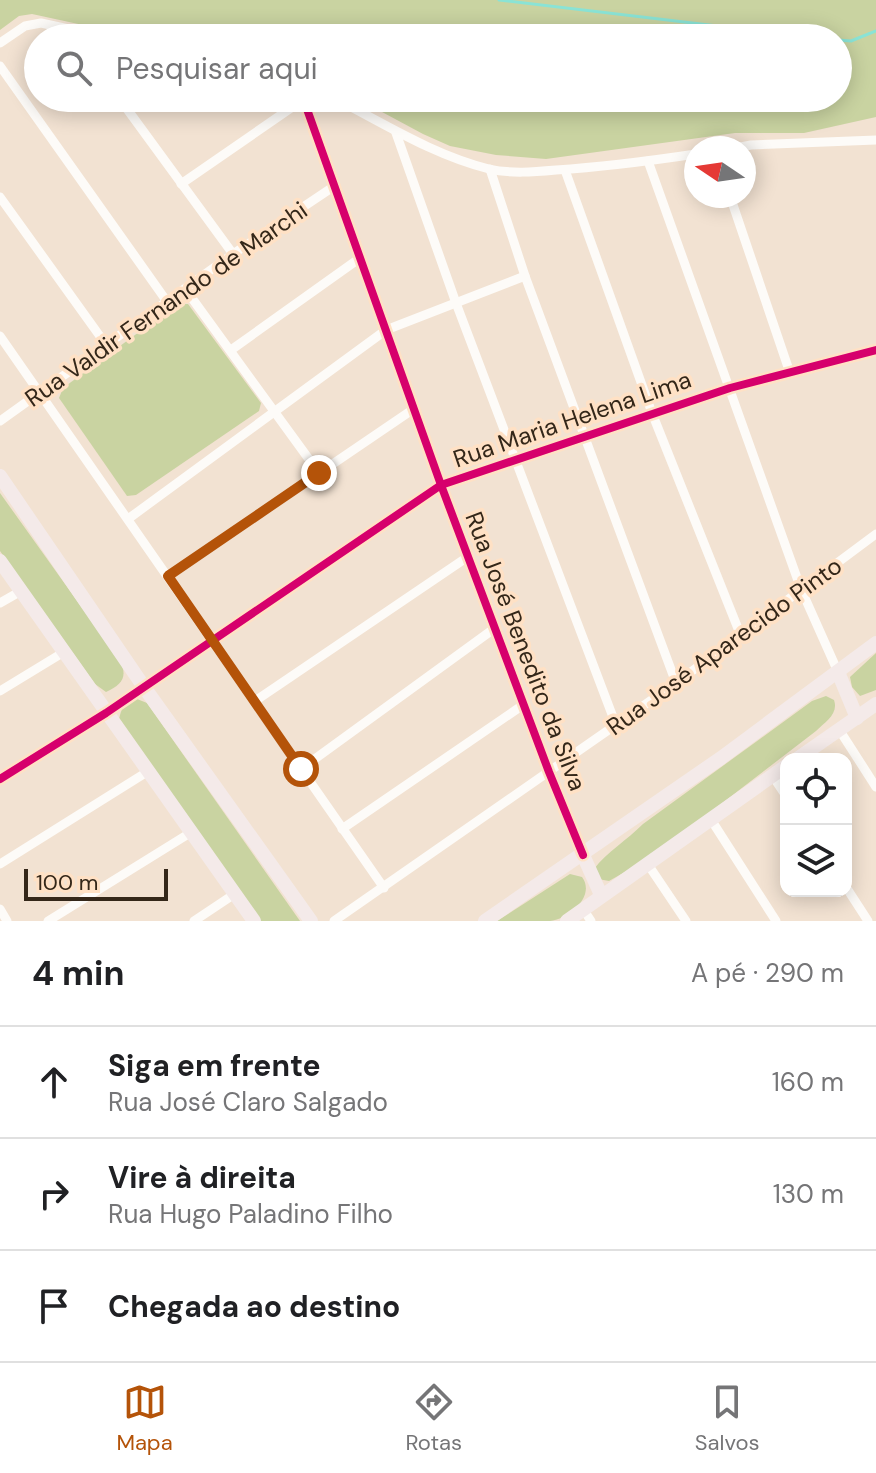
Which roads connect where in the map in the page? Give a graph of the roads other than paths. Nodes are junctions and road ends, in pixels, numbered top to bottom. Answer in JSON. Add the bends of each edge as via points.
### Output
{"nodes":[{"id":1,"x":24,"y":27,"type":"edge"},
{"id":2,"x":0,"y":43,"type":"edge"},
{"id":3,"x":0,"y":66,"type":"edge"},
{"id":4,"x":24,"y":100,"type":"edge"},
{"id":5,"x":33,"y":112,"type":"edge"},
{"id":6,"x":129,"y":112,"type":"edge"},
{"id":7,"x":285,"y":112,"type":"edge"},
{"id":8,"x":308,"y":112,"type":"edge"},
{"id":9,"x":359,"y":112,"type":"edge"},
{"id":10,"x":396,"y":133,"type":"junction"},
{"id":11,"x":876,"y":140,"type":"edge"},
{"id":12,"x":756,"y":145,"type":"edge"},
{"id":13,"x":684,"y":156,"type":"edge"},
{"id":14,"x":648,"y":161,"type":"junction"},
{"id":15,"x":490,"y":169,"type":"junction"},
{"id":16,"x":565,"y":170,"type":"junction"},
{"id":17,"x":181,"y":184,"type":"junction"},
{"id":18,"x":333,"y":187,"type":"junction"},
{"id":19,"x":0,"y":197,"type":"edge"},
{"id":20,"x":734,"y":208,"type":"edge"},
{"id":21,"x":233,"y":254,"type":"junction"},
{"id":22,"x":360,"y":258,"type":"junction"},
{"id":23,"x":525,"y":276,"type":"junction"},
{"id":24,"x":186,"y":290,"type":"junction"},
{"id":25,"x":168,"y":303,"type":"junction"},
{"id":26,"x":456,"y":303,"type":"junction"},
{"id":27,"x":386,"y":330,"type":"junction"},
{"id":28,"x":0,"y":336,"type":"edge"},
{"id":29,"x":107,"y":346,"type":"junction"},
{"id":30,"x":231,"y":350,"type":"junction"},
{"id":31,"x":876,"y":350,"type":"edge"},
{"id":32,"x":790,"y":373,"type":"junction"},
{"id":33,"x":730,"y":388,"type":"junction"},
{"id":34,"x":39,"y":393,"type":"junction"},
{"id":35,"x":415,"y":408,"type":"junction"},
{"id":36,"x":275,"y":411,"type":"junction"},
{"id":37,"x":652,"y":413,"type":"junction"},
{"id":38,"x":0,"y":421,"type":"edge"},
{"id":39,"x":585,"y":436,"type":"junction"},
{"id":40,"x":516,"y":461,"type":"junction"},
{"id":41,"x":319,"y":473,"type":"junction"},
{"id":42,"x":0,"y":476,"type":"edge"},
{"id":43,"x":441,"y":485,"type":"junction"},
{"id":44,"x":128,"y":519,"type":"junction"},
{"id":45,"x":876,"y":534,"type":"edge"},
{"id":46,"x":469,"y":556,"type":"junction"},
{"id":47,"x":0,"y":561,"type":"edge"},
{"id":48,"x":168,"y":576,"type":"junction"},
{"id":49,"x":801,"y":589,"type":"junction"},
{"id":50,"x":21,"y":591,"type":"junction"},
{"id":51,"x":0,"y":603,"type":"edge"},
{"id":52,"x":495,"y":628,"type":"junction"},
{"id":53,"x":741,"y":636,"type":"junction"},
{"id":54,"x":212,"y":639,"type":"junction"},
{"id":55,"x":876,"y":643,"type":"edge"},
{"id":56,"x":64,"y":652,"type":"junction"},
{"id":57,"x":838,"y":672,"type":"junction"},
{"id":58,"x":676,"y":683,"type":"junction"},
{"id":59,"x":144,"y":687,"type":"junction"},
{"id":60,"x":0,"y":691,"type":"edge"},
{"id":61,"x":255,"y":701,"type":"junction"},
{"id":62,"x":876,"y":704,"type":"edge"},
{"id":63,"x":523,"y":705,"type":"junction"},
{"id":64,"x":106,"y":713,"type":"junction"},
{"id":65,"x":857,"y":718,"type":"junction"},
{"id":66,"x":616,"y":725,"type":"junction"},
{"id":67,"x":840,"y":731,"type":"junction"},
{"id":68,"x":806,"y":753,"type":"edge"},
{"id":69,"x":301,"y":769,"type":"junction"},
{"id":70,"x":780,"y":770,"type":"edge"},
{"id":71,"x":147,"y":772,"type":"junction"},
{"id":72,"x":549,"y":772,"type":"junction"},
{"id":73,"x":772,"y":775,"type":"junction"},
{"id":74,"x":0,"y":779,"type":"edge"},
{"id":75,"x":780,"y":787,"type":"edge"},
{"id":76,"x":876,"y":787,"type":"edge"},
{"id":77,"x":710,"y":818,"type":"junction"},
{"id":78,"x":342,"y":829,"type":"junction"},
{"id":79,"x":190,"y":833,"type":"junction"},
{"id":80,"x":583,"y":855,"type":"junction"},
{"id":81,"x":647,"y":863,"type":"junction"},
{"id":82,"x":0,"y":864,"type":"edge"},
{"id":83,"x":384,"y":888,"type":"junction"},
{"id":84,"x":233,"y":895,"type":"junction"},
{"id":85,"x":601,"y":895,"type":"junction"},
{"id":86,"x":852,"y":896,"type":"edge"},
{"id":87,"x":0,"y":909,"type":"edge"},
{"id":88,"x":587,"y":915,"type":"edge"},
{"id":89,"x":7,"y":921,"type":"edge"},
{"id":90,"x":48,"y":921,"type":"edge"},
{"id":91,"x":194,"y":921,"type":"edge"},
{"id":92,"x":254,"y":921,"type":"edge"},
{"id":93,"x":311,"y":921,"type":"edge"},
{"id":94,"x":334,"y":921,"type":"edge"},
{"id":95,"x":485,"y":921,"type":"edge"},
{"id":96,"x":567,"y":921,"type":"edge"},
{"id":97,"x":686,"y":921,"type":"edge"},
{"id":98,"x":776,"y":921,"type":"edge"},
{"id":99,"x":868,"y":921,"type":"edge"}],
"edges":[{"from":1,"to":2,"type":"street"},
{"from":3,"to":4,"type":"street"},
{"from":5,"to":25,"type":"street"},
{"from":6,"to":17,"type":"street"},
{"from":7,"to":17,"type":"street"},
{"from":8,"to":18,"type":"street","name":"Rua José Benedito da Silva"},
{"from":9,"to":10,"type":"street"},
{"from":10,"to":15,"type":"street"},
{"from":10,"to":26,"type":"street"},
{"from":11,"to":12,"type":"street"},
{"from":13,"to":14,"type":"street"},
{"from":14,"to":16,"type":"street"},
{"from":14,"to":33,"type":"street"},
{"from":15,"to":16,"type":"street"},
{"from":15,"to":23,"type":"street"},
{"from":16,"to":37,"type":"street"},
{"from":17,"to":21,"type":"street"},
{"from":18,"to":21,"type":"street","name":"Rua Valdir Fernando de Marchi"},
{"from":18,"to":22,"type":"street","name":"Rua José Benedito da Silva"},
{"from":19,"to":29,"type":"street"},
{"from":20,"to":32,"type":"street"},
{"from":21,"to":24,"type":"street","name":"Rua Valdir Fernando de Marchi"},
{"from":22,"to":27,"type":"street","name":"Rua José Benedito da Silva"},
{"from":22,"to":30,"type":"street"},
{"from":23,"to":26,"type":"street"},
{"from":23,"to":39,"type":"street"},
{"from":24,"to":25,"type":"street","name":"Rua Valdir Fernando de Marchi"},
{"from":24,"to":30,"type":"street"},
{"from":25,"to":29,"type":"street","name":"Rua Valdir Fernando de Marchi"},
{"from":26,"to":27,"type":"street"},
{"from":26,"to":40,"type":"street"},
{"from":27,"to":35,"type":"street","name":"Rua José Benedito da Silva"},
{"from":27,"to":36,"type":"street"},
{"from":28,"to":34,"type":"street"},
{"from":29,"to":34,"type":"street","name":"Rua Valdir Fernando de Marchi"},
{"from":30,"to":36,"type":"street"},
{"from":31,"to":32,"type":"street","name":"Rua Maria Helena Lima"},
{"from":32,"to":33,"type":"street","name":"Rua Maria Helena Lima"},
{"from":33,"to":37,"type":"street","name":"Rua Maria Helena Lima"},
{"from":33,"to":49,"type":"street"},
{"from":34,"to":38,"type":"street","name":"Rua Valdir Fernando de Marchi"},
{"from":34,"to":44,"type":"street"},
{"from":35,"to":41,"type":"street"},
{"from":35,"to":43,"type":"street","name":"Rua José Benedito da Silva"},
{"from":36,"to":41,"type":"street"},
{"from":36,"to":44,"type":"street"},
{"from":37,"to":39,"type":"street","name":"Rua Maria Helena Lima"},
{"from":37,"to":53,"type":"street"},
{"from":39,"to":40,"type":"street","name":"Rua Maria Helena Lima"},
{"from":39,"to":58,"type":"street"},
{"from":40,"to":43,"type":"street","name":"Rua Maria Helena Lima"},
{"from":40,"to":66,"type":"street"},
{"from":41,"to":48,"type":"street"},
{"from":42,"to":59,"type":"main road"},
{"from":43,"to":46,"type":"street","name":"Rua José Benedito da Silva"},
{"from":43,"to":54,"type":"street","name":"Rua Maria Helena Lima"},
{"from":44,"to":48,"type":"street"},
{"from":45,"to":49,"type":"street","name":"Rua José Aparecido Pinto"},
{"from":46,"to":52,"type":"street","name":"Rua José Benedito da Silva"},
{"from":46,"to":61,"type":"street"},
{"from":47,"to":50,"type":"main road"},
{"from":48,"to":54,"type":"street"},
{"from":49,"to":53,"type":"street","name":"Rua José Aparecido Pinto"},
{"from":49,"to":57,"type":"street"},
{"from":50,"to":51,"type":"street"},
{"from":50,"to":56,"type":"main road"},
{"from":52,"to":63,"type":"street","name":"Rua José Benedito da Silva"},
{"from":52,"to":69,"type":"street"},
{"from":53,"to":58,"type":"street","name":"Rua José Aparecido Pinto"},
{"from":54,"to":59,"type":"street","name":"Rua Maria Helena Lima"},
{"from":54,"to":61,"type":"street"},
{"from":55,"to":57,"type":"main road"},
{"from":56,"to":60,"type":"street"},
{"from":56,"to":64,"type":"main road"},
{"from":57,"to":65,"type":"main road"},
{"from":57,"to":80,"type":"main road"},
{"from":58,"to":66,"type":"street","name":"Rua José Aparecido Pinto"},
{"from":59,"to":64,"type":"street","name":"Rua Maria Helena Lima"},
{"from":59,"to":93,"type":"main road"},
{"from":61,"to":69,"type":"street"},
{"from":62,"to":65,"type":"main road"},
{"from":63,"to":72,"type":"street","name":"Rua José Benedito da Silva"},
{"from":63,"to":78,"type":"street"},
{"from":64,"to":71,"type":"main road"},
{"from":64,"to":74,"type":"street","name":"Rua Maria Helena Lima"},
{"from":65,"to":67,"type":"main road"},
{"from":66,"to":72,"type":"street","name":"Rua José Aparecido Pinto"},
{"from":67,"to":68,"type":"main road"},
{"from":67,"to":76,"type":"street"},
{"from":69,"to":78,"type":"street"},
{"from":70,"to":73,"type":"main road"},
{"from":71,"to":79,"type":"main road"},
{"from":71,"to":82,"type":"street"},
{"from":72,"to":80,"type":"street","name":"Rua José Benedito da Silva"},
{"from":72,"to":83,"type":"street","name":"Rua José Aparecido Pinto"},
{"from":73,"to":75,"type":"street"},
{"from":73,"to":77,"type":"main road"},
{"from":77,"to":81,"type":"main road"},
{"from":77,"to":98,"type":"street"},
{"from":78,"to":83,"type":"street"},
{"from":79,"to":84,"type":"main road"},
{"from":79,"to":90,"type":"street"},
{"from":80,"to":85,"type":"main road"},
{"from":80,"to":95,"type":"main road"},
{"from":81,"to":85,"type":"main road"},
{"from":81,"to":97,"type":"street"},
{"from":83,"to":94,"type":"street","name":"Rua José Aparecido Pinto"},
{"from":84,"to":91,"type":"street"},
{"from":84,"to":92,"type":"main road"},
{"from":85,"to":88,"type":"main road"},
{"from":86,"to":99,"type":"street"},
{"from":87,"to":89,"type":"street"},
{"from":88,"to":96,"type":"main road"}]}
